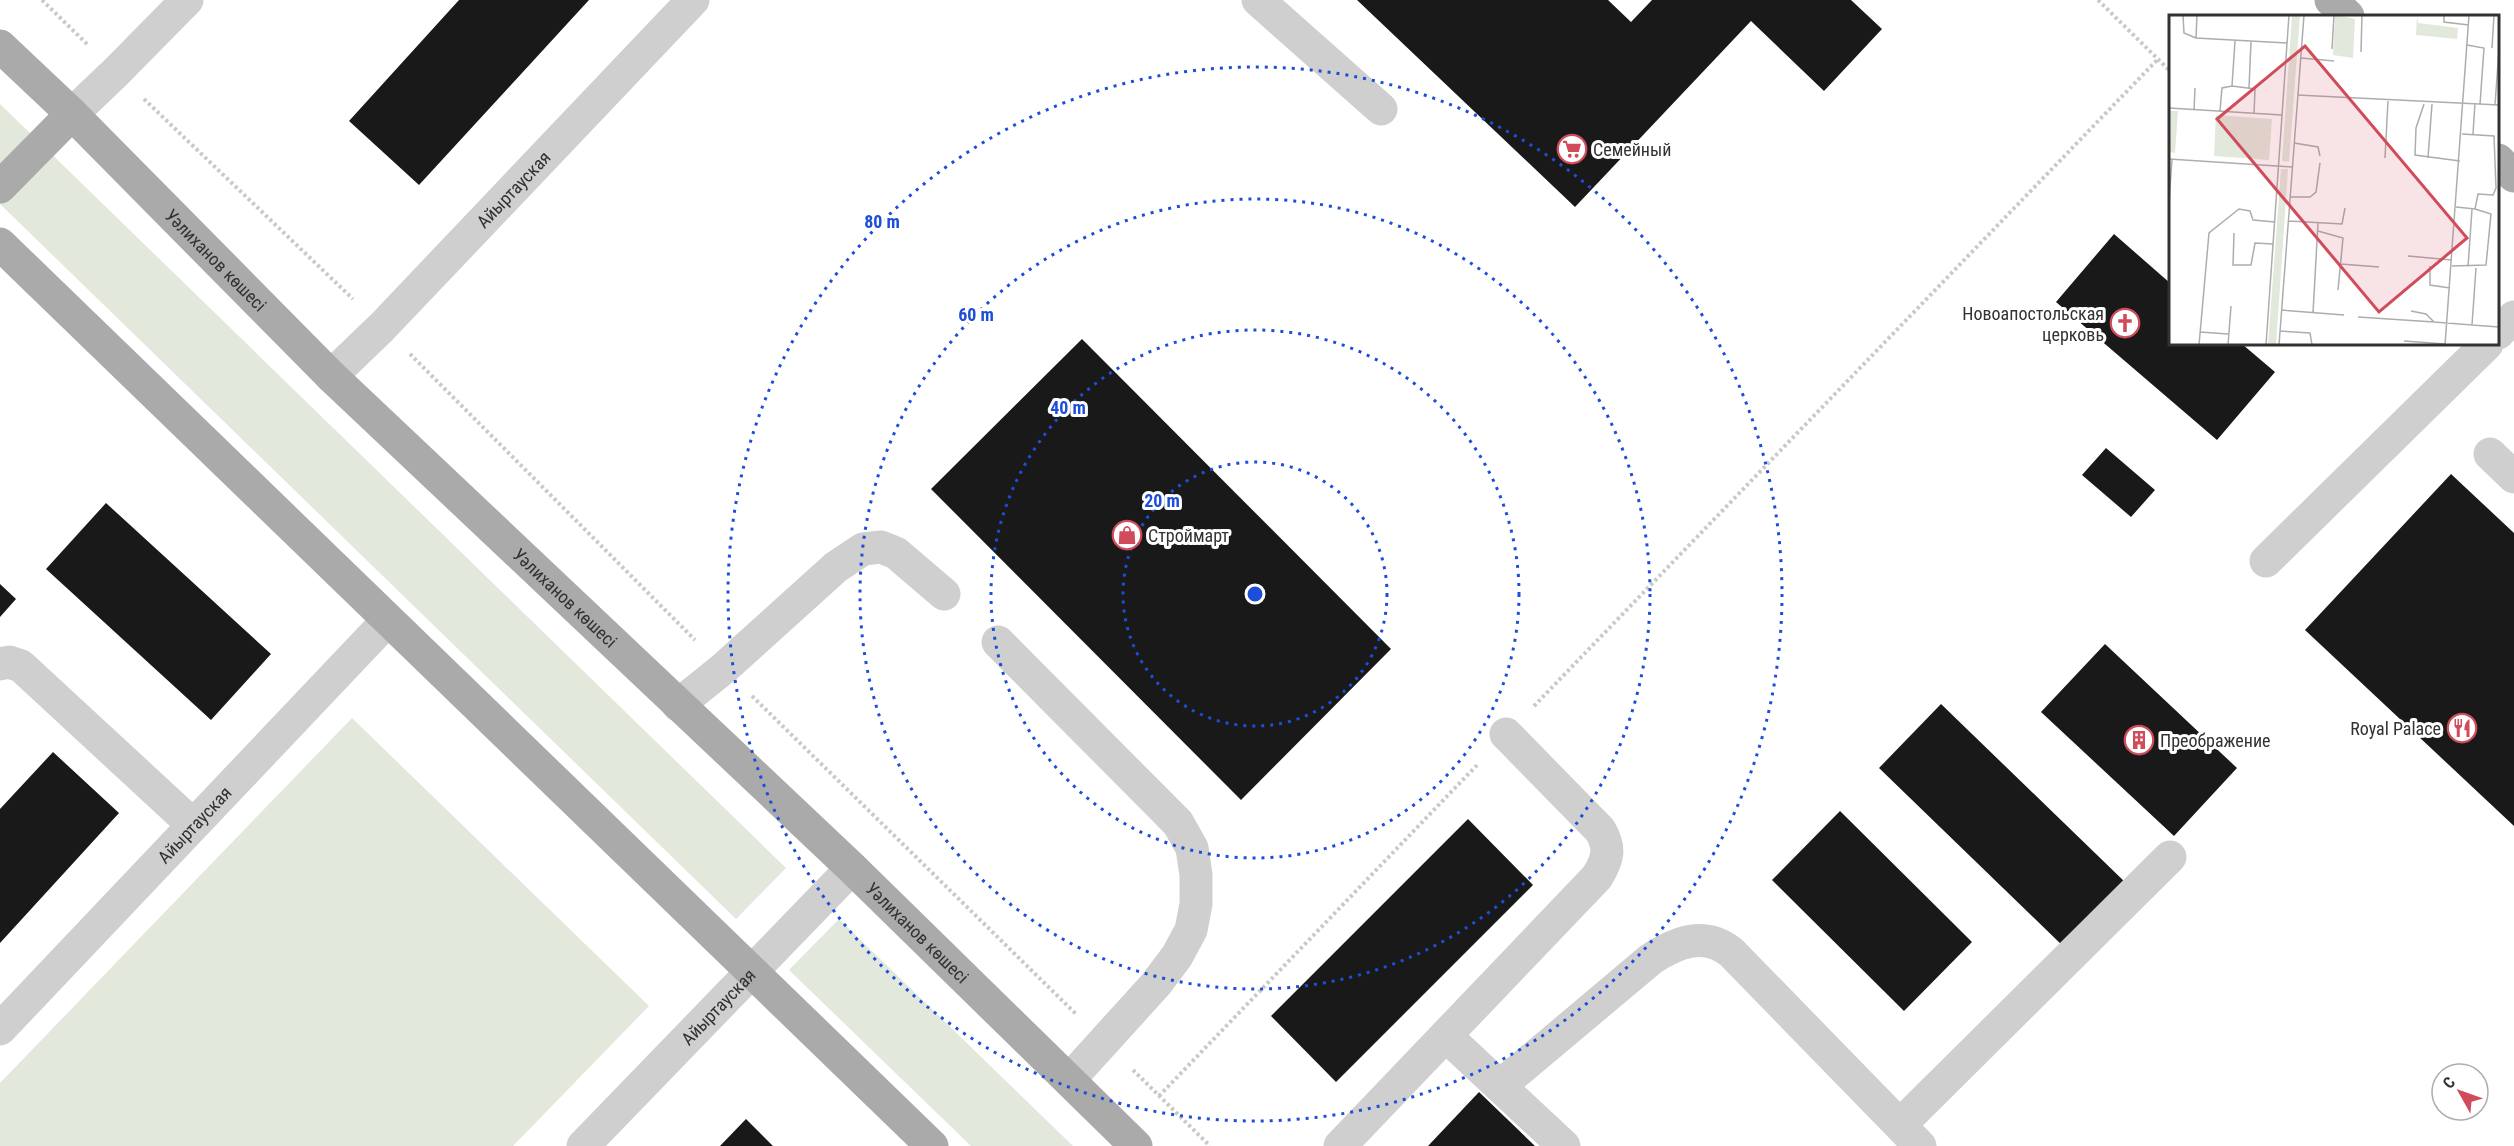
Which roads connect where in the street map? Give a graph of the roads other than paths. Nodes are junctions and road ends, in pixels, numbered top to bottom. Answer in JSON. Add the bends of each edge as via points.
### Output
{"nodes":[{"id":1,"x":187,"y":0,"type":"edge"},
{"id":2,"x":693,"y":0,"type":"edge"},
{"id":3,"x":1258,"y":0,"type":"edge"},
{"id":4,"x":2331,"y":0,"type":"edge"},
{"id":5,"x":2347,"y":15,"type":"edge"},
{"id":6,"x":0,"y":46,"type":"edge"},
{"id":7,"x":1381,"y":109,"type":"dead end"},
{"id":8,"x":72,"y":114,"type":"junction"},
{"id":9,"x":2499,"y":161,"type":"edge"},
{"id":10,"x":2514,"y":176,"type":"edge"},
{"id":11,"x":0,"y":187,"type":"edge"},
{"id":12,"x":0,"y":244,"type":"edge"},
{"id":13,"x":2514,"y":317,"type":"edge"},
{"id":14,"x":2499,"y":332,"type":"edge"},
{"id":15,"x":2486,"y":345,"type":"edge"},
{"id":16,"x":331,"y":376,"type":"junction"},
{"id":17,"x":2490,"y":454,"type":"dead end"},
{"id":18,"x":2514,"y":477,"type":"edge"},
{"id":19,"x":2266,"y":561,"type":"dead end"},
{"id":20,"x":944,"y":594,"type":"dead end"},
{"id":21,"x":388,"y":620,"type":"junction"},
{"id":22,"x":998,"y":642,"type":"dead end"},
{"id":23,"x":0,"y":664,"type":"edge"},
{"id":24,"x":678,"y":705,"type":"junction"},
{"id":25,"x":1506,"y":734,"type":"road end"},
{"id":26,"x":193,"y":825,"type":"junction"},
{"id":27,"x":2170,"y":856,"type":"dead end"},
{"id":28,"x":852,"y":868,"type":"junction"},
{"id":29,"x":751,"y":971,"type":"junction"},
{"id":30,"x":0,"y":1029,"type":"edge"},
{"id":31,"x":1446,"y":1036,"type":"junction"},
{"id":32,"x":1069,"y":1080,"type":"junction"},
{"id":33,"x":1500,"y":1086,"type":"junction"},
{"id":34,"x":1910,"y":1136,"type":"edge"},
{"id":35,"x":583,"y":1146,"type":"edge"},
{"id":36,"x":932,"y":1146,"type":"edge"},
{"id":37,"x":1136,"y":1146,"type":"edge"},
{"id":38,"x":1341,"y":1146,"type":"edge"},
{"id":39,"x":1564,"y":1146,"type":"edge"}],
"edges":[{"from":1,"to":8,"type":"street"},
{"from":2,"to":16,"type":"street","name":"Айыртауская"},
{"from":3,"to":7,"type":"street"},
{"from":4,"to":5,"type":"main road"},
{"from":6,"to":8,"type":"main road","name":"Уәлиханов көшесі"},
{"from":8,"to":11,"type":"main road"},
{"from":8,"to":16,"type":"main road","name":"Уәлиханов көшесі"},
{"from":9,"to":10,"type":"main road"},
{"from":12,"to":21,"type":"main road"},
{"from":13,"to":14,"type":"street"},
{"from":15,"to":19,"type":"street"},
{"from":16,"to":24,"type":"main road","name":"Уәлиханов көшесі"},
{"from":17,"to":18,"type":"street"},
{"from":20,"to":24,"type":"street","via":[[896,553],[880,548],[862,549],[836,567]]},
{"from":21,"to":26,"type":"street","name":"Айыртауская"},
{"from":21,"to":29,"type":"main road"},
{"from":22,"to":32,"type":"street","via":[[1178,823],[1192,848],[1196,904],[1191,930],[1156,984]]},
{"from":23,"to":26,"type":"street","via":[[21,666]]},
{"from":24,"to":28,"type":"main road","name":"Уәлиханов көшесі"},
{"from":25,"to":31,"type":"street","via":[[1593,820],[1605,839],[1607,857],[1597,877]]},
{"from":26,"to":30,"type":"street","name":"Айыртауская"},
{"from":27,"to":34,"type":"street"},
{"from":28,"to":29,"type":"street","name":"Айыртауская"},
{"from":28,"to":32,"type":"main road","name":"Уәлиханов көшесі"},
{"from":29,"to":35,"type":"street","name":"Айыртауская"},
{"from":29,"to":36,"type":"main road"},
{"from":31,"to":33,"type":"street"},
{"from":31,"to":38,"type":"street"},
{"from":32,"to":37,"type":"main road","name":"Уәлиханов көшесі"},
{"from":33,"to":34,"type":"street","via":[[1651,959],[1677,944],[1708,940],[1731,952]]},
{"from":33,"to":39,"type":"street"}]}
